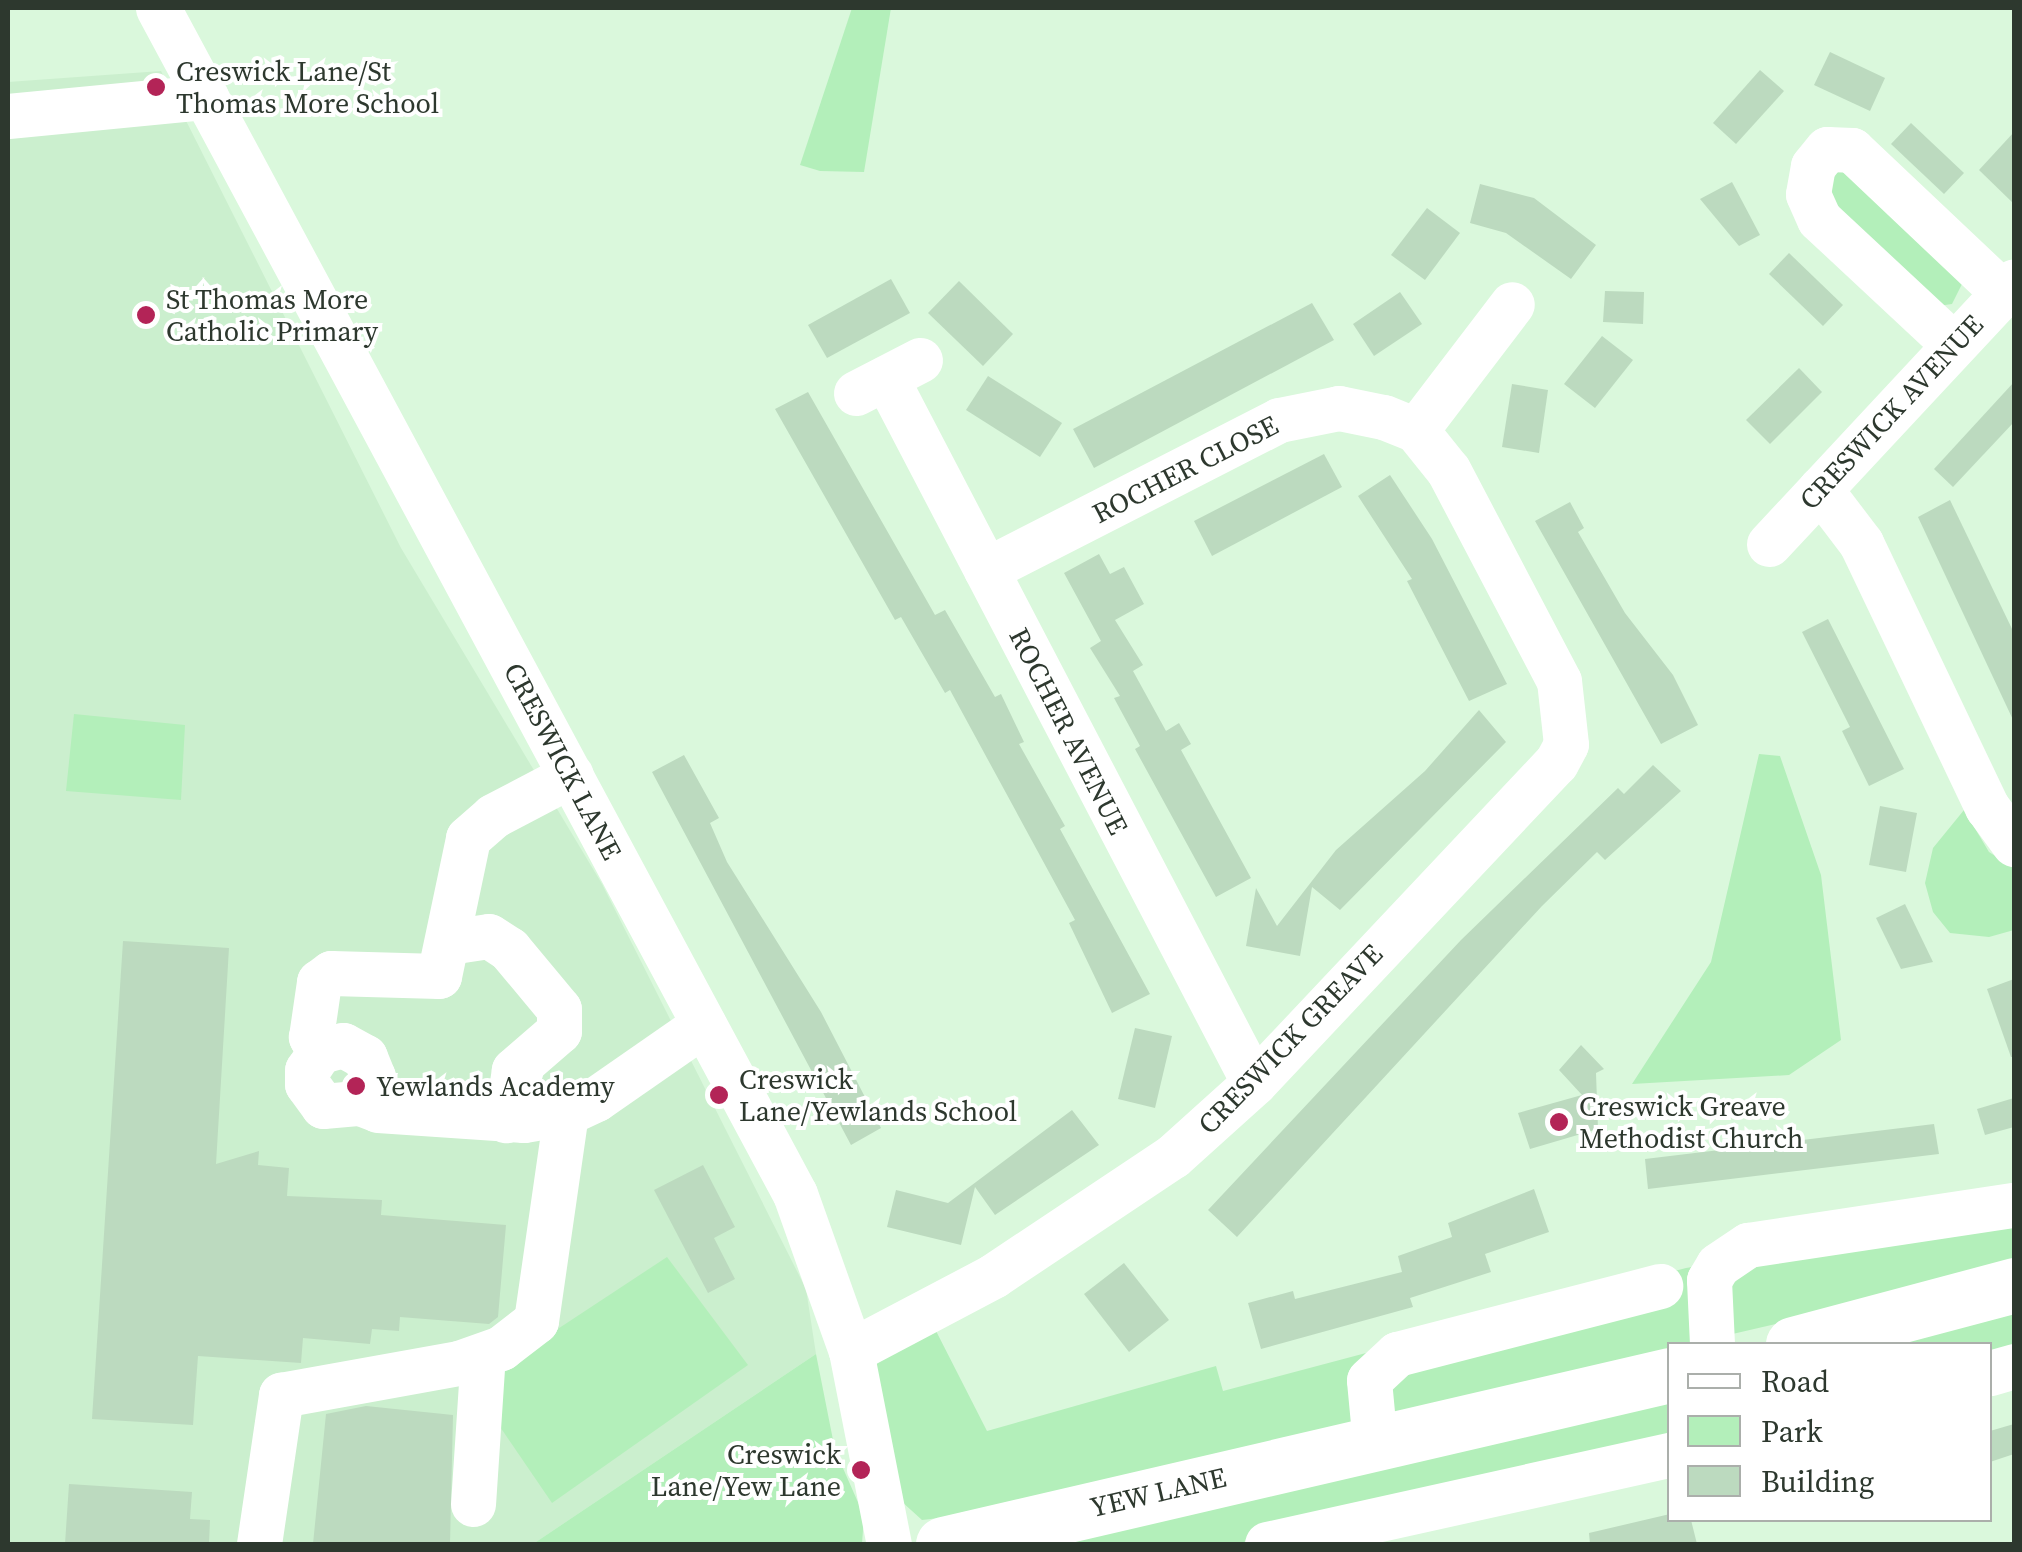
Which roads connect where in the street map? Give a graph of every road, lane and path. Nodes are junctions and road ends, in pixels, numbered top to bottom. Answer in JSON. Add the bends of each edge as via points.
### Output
{"nodes":[{"id":1,"x":158,"y":8,"type":"edge"},
{"id":2,"x":206,"y":97,"type":"junction"},
{"id":3,"x":8,"y":116,"type":"edge"},
{"id":4,"x":2009,"y":287,"type":"edge"},
{"id":5,"x":1512,"y":304,"type":"dead end"},
{"id":6,"x":1954,"y":344,"type":"junction"},
{"id":7,"x":887,"y":377,"type":"dead end"},
{"id":8,"x":1416,"y":430,"type":"junction"},
{"id":9,"x":1820,"y":489,"type":"junction"},
{"id":10,"x":1769,"y":544,"type":"dead end"},
{"id":11,"x":986,"y":570,"type":"junction"},
{"id":12,"x":571,"y":775,"type":"junction"},
{"id":13,"x":2014,"y":844,"type":"edge"},
{"id":14,"x":449,"y":942,"type":"junction"},
{"id":15,"x":704,"y":1024,"type":"junction"},
{"id":16,"x":1254,"y":1083,"type":"junction"},
{"id":17,"x":566,"y":1114,"type":"junction"},
{"id":18,"x":506,"y":1120,"type":"junction"},
{"id":19,"x":2014,"y":1205,"type":"edge"},
{"id":20,"x":2014,"y":1285,"type":"edge"},
{"id":21,"x":1660,"y":1286,"type":"dead end"},
{"id":22,"x":1712,"y":1342,"type":"edge"},
{"id":23,"x":1800,"y":1342,"type":"edge"},
{"id":24,"x":851,"y":1350,"type":"junction"},
{"id":25,"x":483,"y":1355,"type":"junction"},
{"id":26,"x":1667,"y":1376,"type":"edge"},
{"id":27,"x":1374,"y":1444,"type":"junction"},
{"id":28,"x":1667,"y":1455,"type":"edge"},
{"id":29,"x":473,"y":1504,"type":"dead end"},
{"id":30,"x":259,"y":1544,"type":"edge"},
{"id":31,"x":889,"y":1544,"type":"edge"},
{"id":32,"x":943,"y":1544,"type":"edge"},
{"id":33,"x":1268,"y":1544,"type":"edge"}],
"edges":[{"from":1,"to":2,"type":"street","name":"CRESWICK LANE"},
{"from":2,"to":3,"type":"street"},
{"from":2,"to":12,"type":"street","name":"CRESWICK LANE"},
{"from":4,"to":6,"type":"street","name":"CRESWICK AVENUE"},
{"from":4,"to":6,"type":"street","via":[[1852,150],[1827,149],[1813,166],[1808,194],[1819,218]]},
{"from":5,"to":8,"type":"street"},
{"from":6,"to":9,"type":"street","name":"CRESWICK AVENUE"},
{"from":7,"to":11,"type":"street","name":"ROCHER AVENUE"},
{"from":8,"to":11,"type":"street","name":"ROCHER CLOSE","via":[[1338,408],[1279,420]]},
{"from":8,"to":16,"type":"street","name":"CRESWICK GREAVE","via":[[1448,470],[1559,681],[1569,727],[1556,763]]},
{"from":9,"to":10,"type":"street","name":"CRESWICK AVENUE"},
{"from":9,"to":13,"type":"street","via":[[1861,543],[1987,807]]},
{"from":11,"to":16,"type":"street","name":"ROCHER AVENUE"},
{"from":12,"to":14,"type":"street","via":[[493,816],[468,838]]},
{"from":12,"to":15,"type":"street","name":"CRESWICK LANE"},
{"from":14,"to":18,"type":"street","via":[[489,936],[510,949],[560,1009],[560,1031],[514,1070]]},
{"from":14,"to":18,"type":"street","via":[[439,976],[331,972],[313,998],[311,1037],[320,1050],[307,1070],[312,1095],[334,1110],[360,1103]]},
{"from":15,"to":17,"type":"street"},
{"from":15,"to":24,"type":"street","name":"CRESWICK LANE","via":[[795,1194]]},
{"from":16,"to":24,"type":"street","name":"CRESWICK GREAVE","via":[[1173,1156],[1092,1214]]},
{"from":17,"to":18,"type":"street"},
{"from":17,"to":25,"type":"street","via":[[536,1322]]},
{"from":19,"to":22,"type":"street","via":[[1748,1245],[1718,1265],[1709,1280]]},
{"from":20,"to":23,"type":"main road"},
{"from":21,"to":27,"type":"street","via":[[1397,1354],[1369,1380]]},
{"from":24,"to":31,"type":"street","name":"CRESWICK LANE"},
{"from":25,"to":29,"type":"street"},
{"from":25,"to":30,"type":"street","via":[[281,1395]]},
{"from":26,"to":27,"type":"main road","name":"YEW LANE"},
{"from":27,"to":32,"type":"main road","name":"YEW LANE"},
{"from":28,"to":33,"type":"street"}]}
